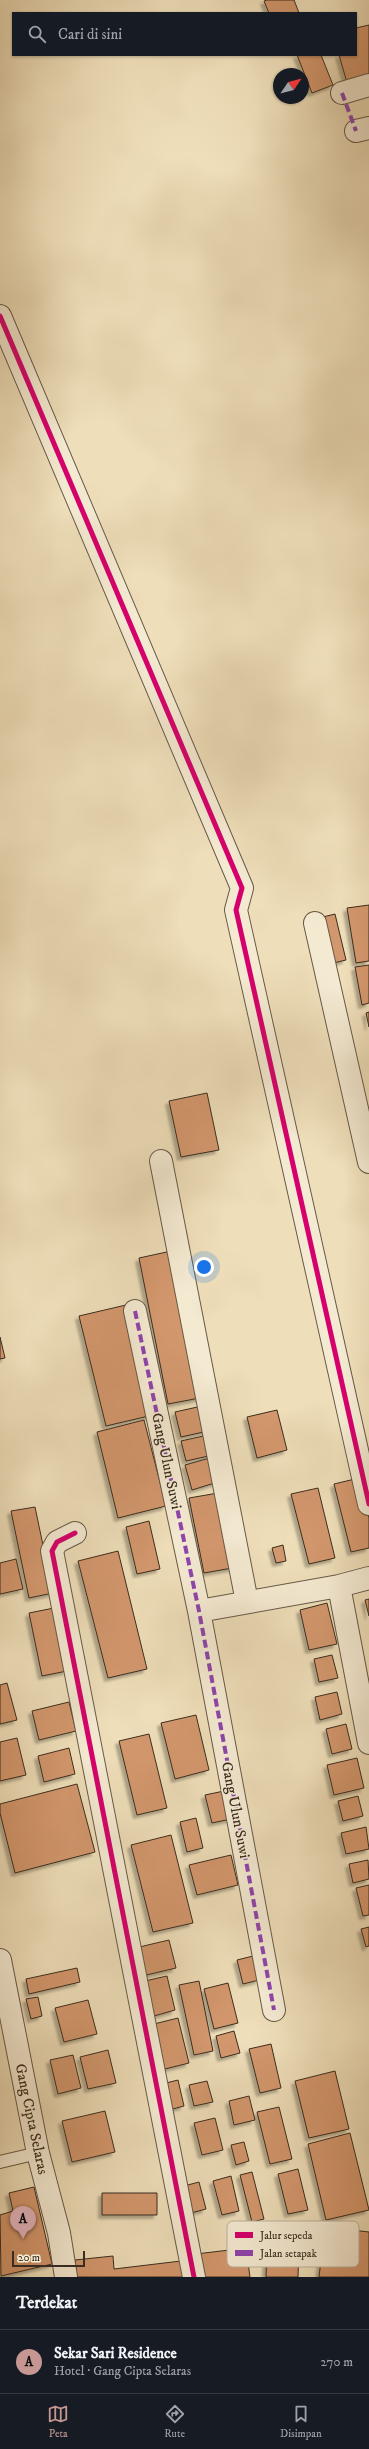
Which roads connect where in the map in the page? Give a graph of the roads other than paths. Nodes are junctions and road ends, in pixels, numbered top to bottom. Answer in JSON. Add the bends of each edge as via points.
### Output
{"nodes":[{"id":1,"x":369,"y":85,"type":"edge"},
{"id":2,"x":342,"y":93,"type":"dead end"},
{"id":3,"x":0,"y":316,"type":"edge"},
{"id":4,"x":315,"y":923,"type":"dead end"},
{"id":5,"x":161,"y":1161,"type":"dead end"},
{"id":6,"x":369,"y":1162,"type":"edge"},
{"id":7,"x":135,"y":1311,"type":"dead end"},
{"id":8,"x":369,"y":1504,"type":"edge"},
{"id":9,"x":74,"y":1533,"type":"dead end"},
{"id":10,"x":369,"y":1578,"type":"edge"},
{"id":11,"x":338,"y":1586,"type":"junction"},
{"id":12,"x":247,"y":1602,"type":"junction"},
{"id":13,"x":199,"y":1611,"type":"junction"},
{"id":14,"x":369,"y":1743,"type":"edge"},
{"id":15,"x":0,"y":1960,"type":"edge"},
{"id":16,"x":274,"y":2010,"type":"dead end"},
{"id":17,"x":38,"y":2153,"type":"junction"},
{"id":18,"x":0,"y":2162,"type":"edge"},
{"id":19,"x":66,"y":2277,"type":"edge"},
{"id":20,"x":194,"y":2277,"type":"edge"}],
"edges":[{"from":1,"to":2,"type":"street"},
{"from":3,"to":8,"type":"street","via":[[242,888],[236,910]]},
{"from":4,"to":6,"type":"street"},
{"from":5,"to":12,"type":"street"},
{"from":7,"to":13,"type":"street","name":"Gang Ulun Suwi"},
{"from":9,"to":20,"type":"street","via":[[58,1542],[52,1551]]},
{"from":10,"to":11,"type":"street"},
{"from":11,"to":12,"type":"street"},
{"from":11,"to":14,"type":"street"},
{"from":12,"to":13,"type":"street"},
{"from":13,"to":16,"type":"street","name":"Gang Ulun Suwi"},
{"from":15,"to":17,"type":"street","name":"Gang Cipta Selaras"},
{"from":17,"to":18,"type":"lane"},
{"from":17,"to":19,"type":"street","name":"Gang Cipta Selaras","via":[[59,2233]]}]}
